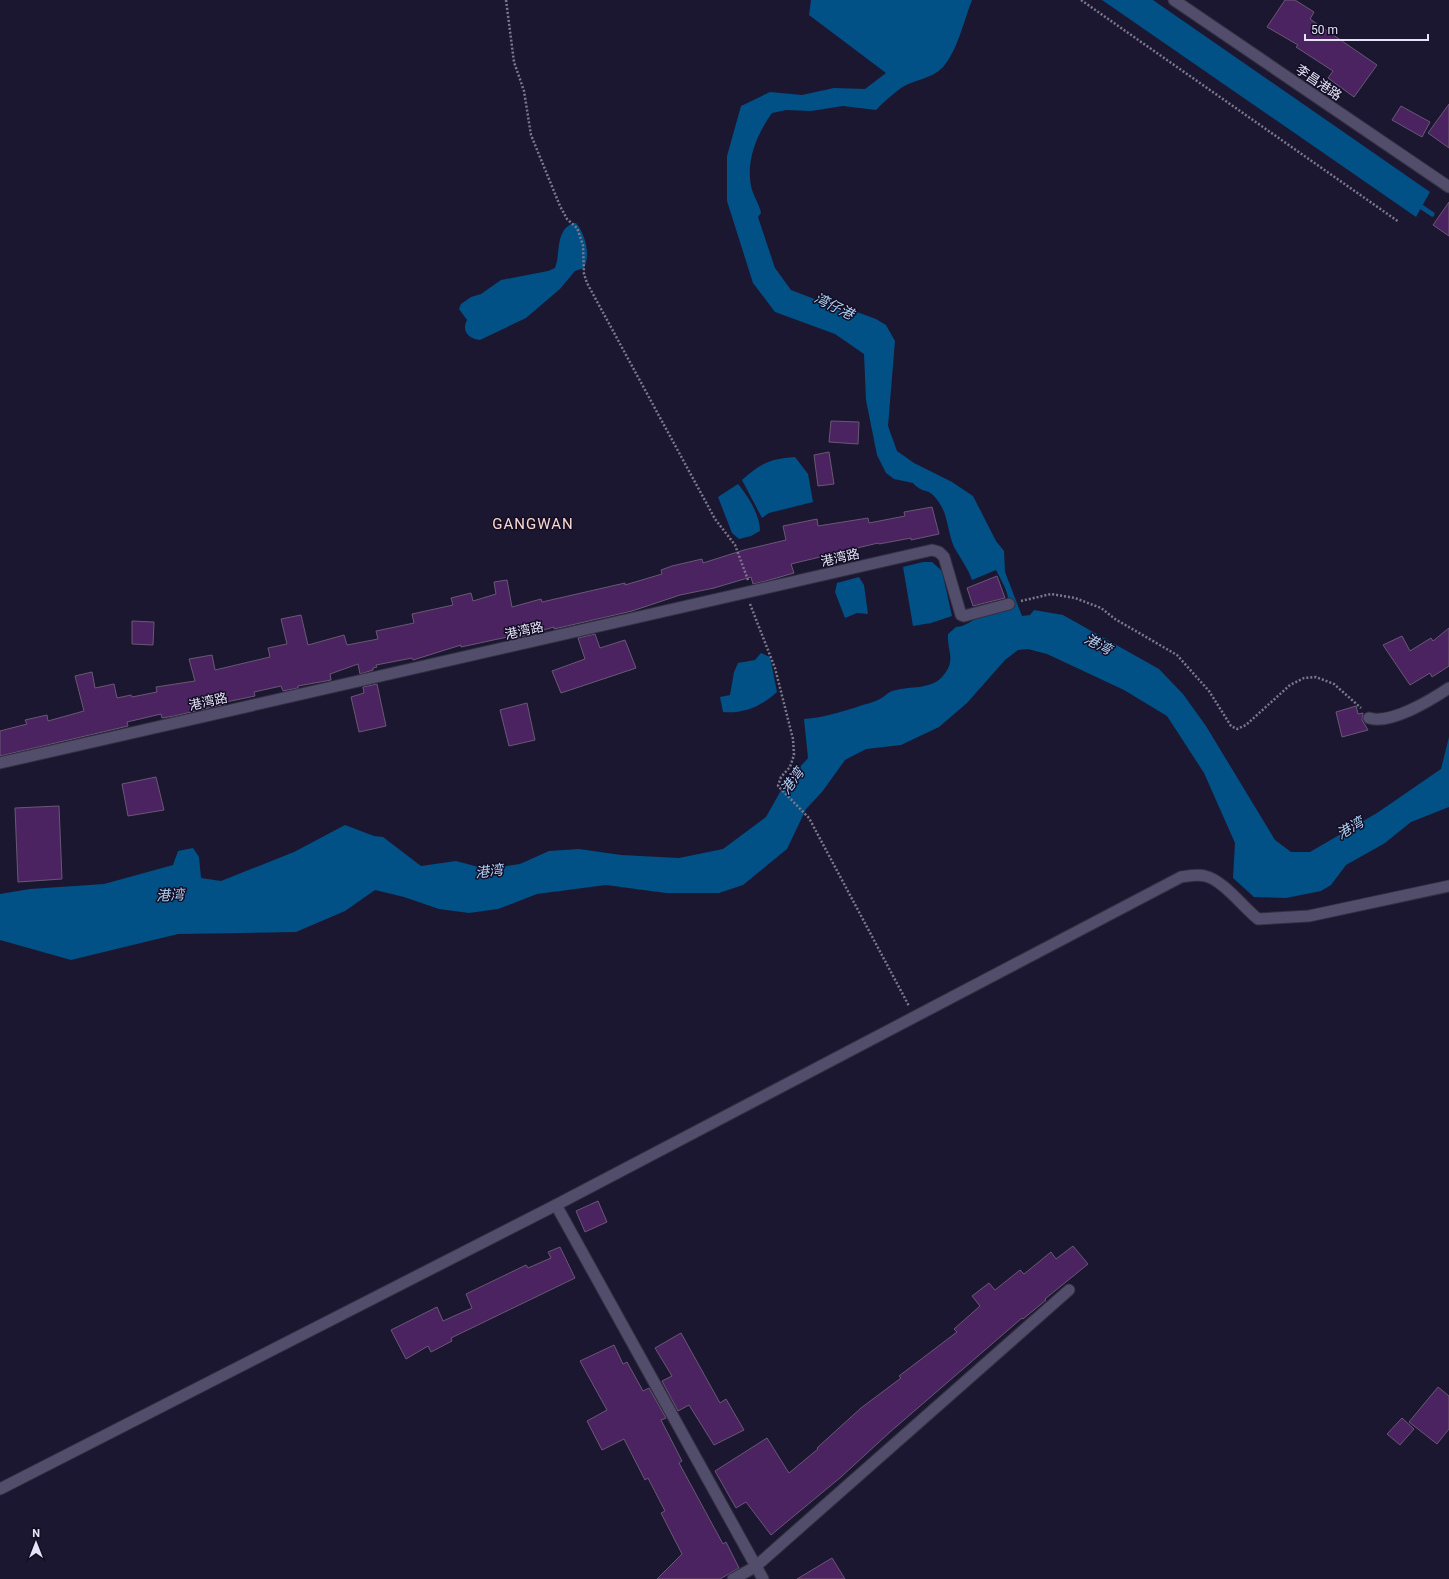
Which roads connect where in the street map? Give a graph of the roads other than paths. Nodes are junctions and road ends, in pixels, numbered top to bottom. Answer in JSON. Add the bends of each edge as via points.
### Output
{"nodes":[{"id":1,"x":1174,"y":0,"type":"edge"},
{"id":2,"x":1449,"y":187,"type":"edge"},
{"id":3,"x":1009,"y":604,"type":"road end"},
{"id":4,"x":1449,"y":688,"type":"edge"},
{"id":5,"x":1369,"y":718,"type":"road end"},
{"id":6,"x":0,"y":763,"type":"edge"},
{"id":7,"x":1449,"y":886,"type":"edge"},
{"id":8,"x":556,"y":1205,"type":"junction"},
{"id":9,"x":1069,"y":1290,"type":"dead end"},
{"id":10,"x":0,"y":1489,"type":"edge"},
{"id":11,"x":755,"y":1567,"type":"junction"},
{"id":12,"x":733,"y":1579,"type":"edge"},
{"id":13,"x":763,"y":1579,"type":"edge"}],
"edges":[{"from":1,"to":2,"type":"street","name":"李昌港路"},
{"from":3,"to":6,"type":"street","name":"港湾路","via":[[961,615],[944,557],[932,550]]},
{"from":4,"to":5,"type":"street","via":[[1420,706],[1376,721]]},
{"from":7,"to":8,"type":"street","via":[[1309,916],[1258,919],[1213,879],[1205,875],[1180,877]]},
{"from":8,"to":10,"type":"street"},
{"from":8,"to":11,"type":"street"},
{"from":9,"to":11,"type":"street"},
{"from":11,"to":12,"type":"street"},
{"from":11,"to":13,"type":"street"}]}
